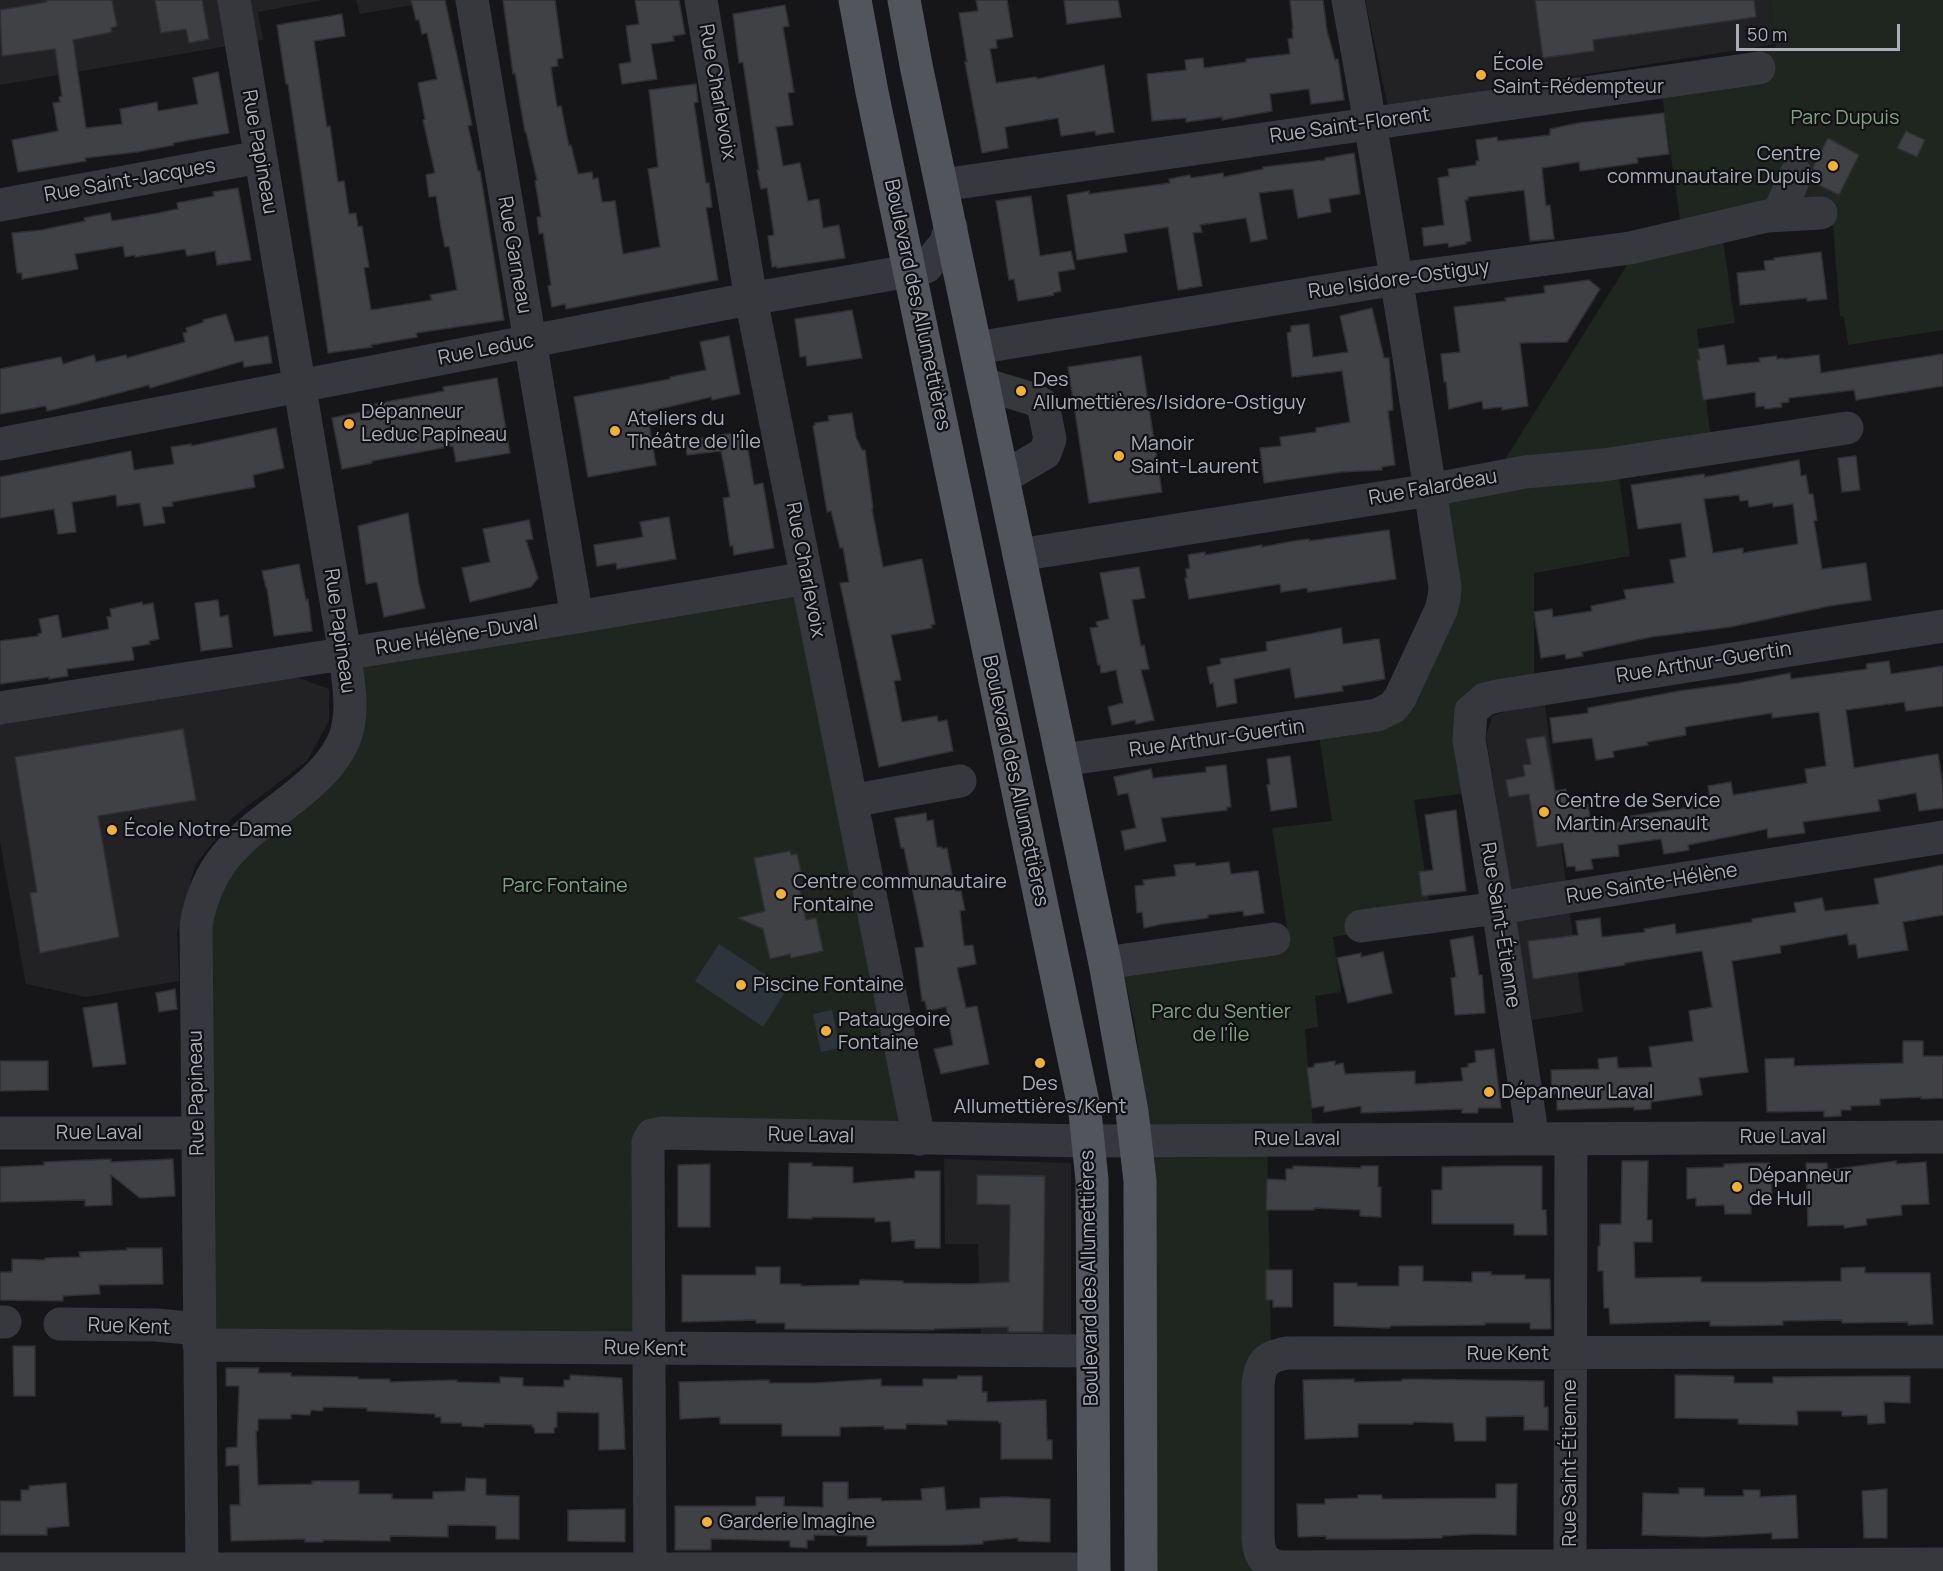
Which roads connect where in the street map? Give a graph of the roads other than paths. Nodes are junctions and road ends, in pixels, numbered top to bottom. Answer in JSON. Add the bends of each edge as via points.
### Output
{"nodes":[{"id":1,"x":234,"y":0,"type":"edge"},
{"id":2,"x":472,"y":0,"type":"edge"},
{"id":3,"x":701,"y":0,"type":"edge"},
{"id":4,"x":855,"y":0,"type":"edge"},
{"id":5,"x":904,"y":0,"type":"edge"},
{"id":6,"x":1348,"y":0,"type":"edge"},
{"id":7,"x":1759,"y":68,"type":"dead end"},
{"id":8,"x":1371,"y":123,"type":"junction"},
{"id":9,"x":260,"y":157,"type":"junction"},
{"id":10,"x":1796,"y":174,"type":"dead end"},
{"id":11,"x":942,"y":185,"type":"junction"},
{"id":12,"x":0,"y":205,"type":"edge"},
{"id":13,"x":1821,"y":213,"type":"dead end"},
{"id":14,"x":1778,"y":215,"type":"junction"},
{"id":15,"x":951,"y":227,"type":"junction"},
{"id":16,"x":909,"y":271,"type":"junction"},
{"id":17,"x":1397,"y":279,"type":"junction"},
{"id":18,"x":751,"y":299,"type":"junction"},
{"id":19,"x":529,"y":342,"type":"junction"},
{"id":20,"x":976,"y":348,"type":"junction"},
{"id":21,"x":983,"y":384,"type":"junction"},
{"id":22,"x":299,"y":386,"type":"junction"},
{"id":23,"x":1847,"y":428,"type":"dead end"},
{"id":24,"x":0,"y":444,"type":"edge"},
{"id":25,"x":1004,"y":477,"type":"junction"},
{"id":26,"x":1430,"y":490,"type":"junction"},
{"id":27,"x":1020,"y":555,"type":"junction"},
{"id":28,"x":807,"y":578,"type":"junction"},
{"id":29,"x":577,"y":617,"type":"junction"},
{"id":30,"x":1943,"y":626,"type":"edge"},
{"id":31,"x":345,"y":654,"type":"junction"},
{"id":32,"x":0,"y":708,"type":"edge"},
{"id":33,"x":1471,"y":711,"type":"joint"},
{"id":34,"x":1062,"y":760,"type":"junction"},
{"id":35,"x":960,"y":781,"type":"dead end"},
{"id":36,"x":851,"y":801,"type":"junction"},
{"id":37,"x":1943,"y":837,"type":"edge"},
{"id":38,"x":1498,"y":908,"type":"junction"},
{"id":39,"x":1361,"y":926,"type":"dead end"},
{"id":40,"x":1274,"y":939,"type":"dead end"},
{"id":41,"x":1106,"y":963,"type":"junction"},
{"id":42,"x":0,"y":1133,"type":"edge"},
{"id":43,"x":198,"y":1133,"type":"junction"},
{"id":44,"x":1943,"y":1137,"type":"edge"},
{"id":45,"x":1530,"y":1138,"type":"junction"},
{"id":46,"x":918,"y":1139,"type":"junction"},
{"id":47,"x":1571,"y":1139,"type":"junction"},
{"id":48,"x":1088,"y":1141,"type":"junction"},
{"id":49,"x":1135,"y":1141,"type":"junction"},
{"id":50,"x":60,"y":1324,"type":"dead end"},
{"id":51,"x":199,"y":1337,"type":"junction"},
{"id":52,"x":650,"y":1348,"type":"junction"},
{"id":53,"x":1092,"y":1351,"type":"junction"},
{"id":54,"x":1943,"y":1352,"type":"edge"},
{"id":55,"x":1569,"y":1354,"type":"junction"},
{"id":56,"x":1943,"y":1564,"type":"edge"},
{"id":57,"x":0,"y":1569,"type":"edge"},
{"id":58,"x":1570,"y":1569,"type":"edge"},
{"id":59,"x":202,"y":1570,"type":"edge"},
{"id":60,"x":650,"y":1570,"type":"edge"},
{"id":61,"x":1094,"y":1570,"type":"edge"},
{"id":62,"x":1141,"y":1571,"type":"edge"}],
"edges":[{"from":1,"to":9,"type":"street","name":"Rue Papineau"},
{"from":2,"to":19,"type":"street","name":"Rue Garneau"},
{"from":3,"to":18,"type":"street","name":"Rue Charlevoix"},
{"from":4,"to":16,"type":"main road","name":"Boulevard des Allumettières"},
{"from":5,"to":11,"type":"main road"},
{"from":6,"to":8,"type":"street"},
{"from":7,"to":8,"type":"street","name":"Rue Saint-Florent"},
{"from":8,"to":11,"type":"street","name":"Rue Saint-Florent"},
{"from":8,"to":17,"type":"street"},
{"from":9,"to":12,"type":"street","name":"Rue Saint-Jacques"},
{"from":9,"to":22,"type":"street","name":"Rue Papineau"},
{"from":10,"to":14,"type":"street"},
{"from":11,"to":15,"type":"main road"},
{"from":13,"to":14,"type":"street","name":"Rue Isidore-Ostiguy"},
{"from":14,"to":17,"type":"street","name":"Rue Isidore-Ostiguy","via":[[1630,248]]},
{"from":15,"to":16,"type":"street","name":"Rue Leduc","via":[[945,244],[926,267]]},
{"from":15,"to":20,"type":"main road"},
{"from":16,"to":18,"type":"street","name":"Rue Leduc"},
{"from":16,"to":48,"type":"main road","name":"Boulevard des Allumettières"},
{"from":17,"to":20,"type":"street","name":"Rue Isidore-Ostiguy"},
{"from":17,"to":26,"type":"street"},
{"from":18,"to":19,"type":"street","name":"Rue Leduc"},
{"from":18,"to":28,"type":"street","name":"Rue Charlevoix"},
{"from":19,"to":22,"type":"street","name":"Rue Leduc"},
{"from":19,"to":29,"type":"street","name":"Rue Garneau"},
{"from":20,"to":21,"type":"main road"},
{"from":21,"to":25,"type":"main road"},
{"from":21,"to":25,"type":"street","via":[[1043,405],[1050,440],[1045,453]]},
{"from":22,"to":24,"type":"street","name":"Rue Leduc"},
{"from":22,"to":31,"type":"street","name":"Rue Papineau"},
{"from":23,"to":26,"type":"street","name":"Rue Falardeau","via":[[1603,465],[1525,472]]},
{"from":25,"to":27,"type":"main road"},
{"from":26,"to":27,"type":"street","name":"Rue Falardeau"},
{"from":26,"to":34,"type":"street","name":"Rue Arthur-Guertin","via":[[1444,598],[1393,707],[1377,715]]},
{"from":27,"to":34,"type":"main road"},
{"from":28,"to":29,"type":"street","name":"Rue Hélène-Duval"},
{"from":28,"to":36,"type":"street","name":"Rue Charlevoix"},
{"from":29,"to":31,"type":"street","name":"Rue Hélène-Duval"},
{"from":30,"to":33,"type":"street","name":"Rue Arthur-Guertin","via":[[1497,696],[1485,699]]},
{"from":31,"to":32,"type":"street","name":"Rue Hélène-Duval"},
{"from":31,"to":43,"type":"street","name":"Rue Papineau","via":[[349,718],[334,759],[306,788],[235,845],[208,882],[200,902],[196,925]]},
{"from":33,"to":38,"type":"street","name":"Rue Saint-Étienne","via":[[1469,740]]},
{"from":34,"to":41,"type":"main road"},
{"from":35,"to":36,"type":"street"},
{"from":36,"to":46,"type":"street","name":"Rue Charlevoix"},
{"from":37,"to":38,"type":"street","name":"Rue Sainte-Hélène"},
{"from":38,"to":39,"type":"street","name":"Rue Sainte-Hélène"},
{"from":38,"to":45,"type":"street","name":"Rue Saint-Étienne"},
{"from":40,"to":41,"type":"street"},
{"from":41,"to":49,"type":"main road"},
{"from":42,"to":43,"type":"street","name":"Rue Laval"},
{"from":43,"to":51,"type":"street","name":"Rue Papineau"},
{"from":44,"to":47,"type":"street","name":"Rue Laval"},
{"from":45,"to":47,"type":"street","name":"Rue Laval"},
{"from":45,"to":49,"type":"street","name":"Rue Laval"},
{"from":46,"to":48,"type":"street","name":"Rue Laval"},
{"from":46,"to":52,"type":"street","name":"Rue Laval","via":[[652,1135],[648,1142]]},
{"from":47,"to":55,"type":"street","name":"Rue Saint-Étienne"},
{"from":48,"to":49,"type":"street","name":"Rue Laval"},
{"from":48,"to":53,"type":"main road","name":"Boulevard des Allumettières","via":[[1092,1180]]},
{"from":49,"to":62,"type":"main road","via":[[1140,1181]]},
{"from":50,"to":51,"type":"street","name":"Rue Kent","via":[[156,1325]]},
{"from":51,"to":52,"type":"street","name":"Rue Kent"},
{"from":51,"to":59,"type":"street","name":"Rue Papineau"},
{"from":52,"to":53,"type":"street","name":"Rue Kent"},
{"from":52,"to":60,"type":"street"},
{"from":53,"to":61,"type":"main road","name":"Boulevard des Allumettières"},
{"from":54,"to":55,"type":"street","name":"Rue Kent"},
{"from":55,"to":58,"type":"street","name":"Rue Saint-Étienne"},
{"from":55,"to":58,"type":"street","name":"Rue Kent","via":[[1287,1353],[1264,1361],[1258,1385],[1259,1550],[1270,1564]]},
{"from":56,"to":58,"type":"street"},
{"from":57,"to":59,"type":"street"},
{"from":59,"to":60,"type":"street"},
{"from":60,"to":61,"type":"street"}]}
